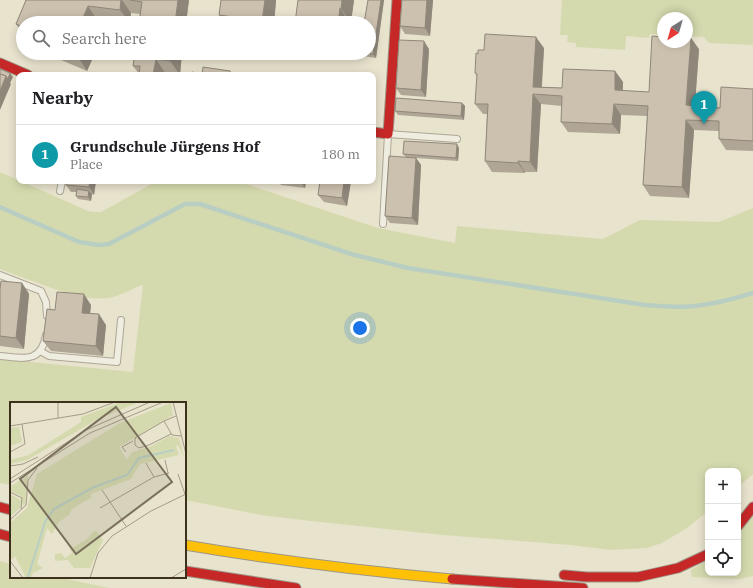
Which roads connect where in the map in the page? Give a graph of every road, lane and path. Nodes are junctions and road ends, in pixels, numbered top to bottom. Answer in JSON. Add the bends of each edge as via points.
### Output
{"nodes":[{"id":1,"x":397,"y":0,"type":"edge"},
{"id":2,"x":0,"y":63,"type":"edge"},
{"id":3,"x":21,"y":72,"type":"edge"},
{"id":4,"x":376,"y":132,"type":"edge"},
{"id":5,"x":388,"y":134,"type":"junction"},
{"id":6,"x":457,"y":140,"type":"dead end"},
{"id":7,"x":61,"y":184,"type":"edge"},
{"id":8,"x":60,"y":191,"type":"dead end"},
{"id":9,"x":383,"y":224,"type":"dead end"},
{"id":10,"x":0,"y":275,"type":"edge"},
{"id":11,"x":121,"y":320,"type":"dead end"},
{"id":12,"x":40,"y":351,"type":"junction"},
{"id":13,"x":0,"y":356,"type":"edge"},
{"id":14,"x":0,"y":507,"type":"edge"},
{"id":15,"x":753,"y":507,"type":"edge"},
{"id":16,"x":10,"y":510,"type":"edge"},
{"id":17,"x":741,"y":522,"type":"edge"},
{"id":18,"x":0,"y":534,"type":"edge"},
{"id":19,"x":10,"y":537,"type":"edge"},
{"id":20,"x":186,"y":546,"type":"edge"},
{"id":21,"x":705,"y":555,"type":"edge"},
{"id":22,"x":186,"y":572,"type":"edge"},
{"id":23,"x":506,"y":575,"type":"dead end"},
{"id":24,"x":556,"y":575,"type":"dead end"},
{"id":25,"x":498,"y":583,"type":"junction"},
{"id":26,"x":296,"y":588,"type":"edge"},
{"id":27,"x":583,"y":588,"type":"edge"}],
"edges":[{"from":1,"to":5,"type":"main road"},
{"from":2,"to":3,"type":"main road"},
{"from":4,"to":5,"type":"main road"},
{"from":5,"to":6,"type":"lane"},
{"from":5,"to":9,"type":"lane"},
{"from":7,"to":8,"type":"lane"},
{"from":10,"to":12,"type":"lane","via":[[41,292],[46,302],[47,328]]},
{"from":11,"to":12,"type":"lane","via":[[117,362],[49,356]]},
{"from":12,"to":13,"type":"lane","via":[[35,356],[22,358]]},
{"from":14,"to":16,"type":"main road"},
{"from":15,"to":17,"type":"main road"},
{"from":18,"to":19,"type":"main road"},
{"from":20,"to":25,"type":"main road","via":[[310,564]]},
{"from":21,"to":24,"type":"main road","via":[[678,568],[638,577]]},
{"from":22,"to":26,"type":"main road"},
{"from":23,"to":25,"type":"main road"},
{"from":25,"to":27,"type":"main road"}]}
